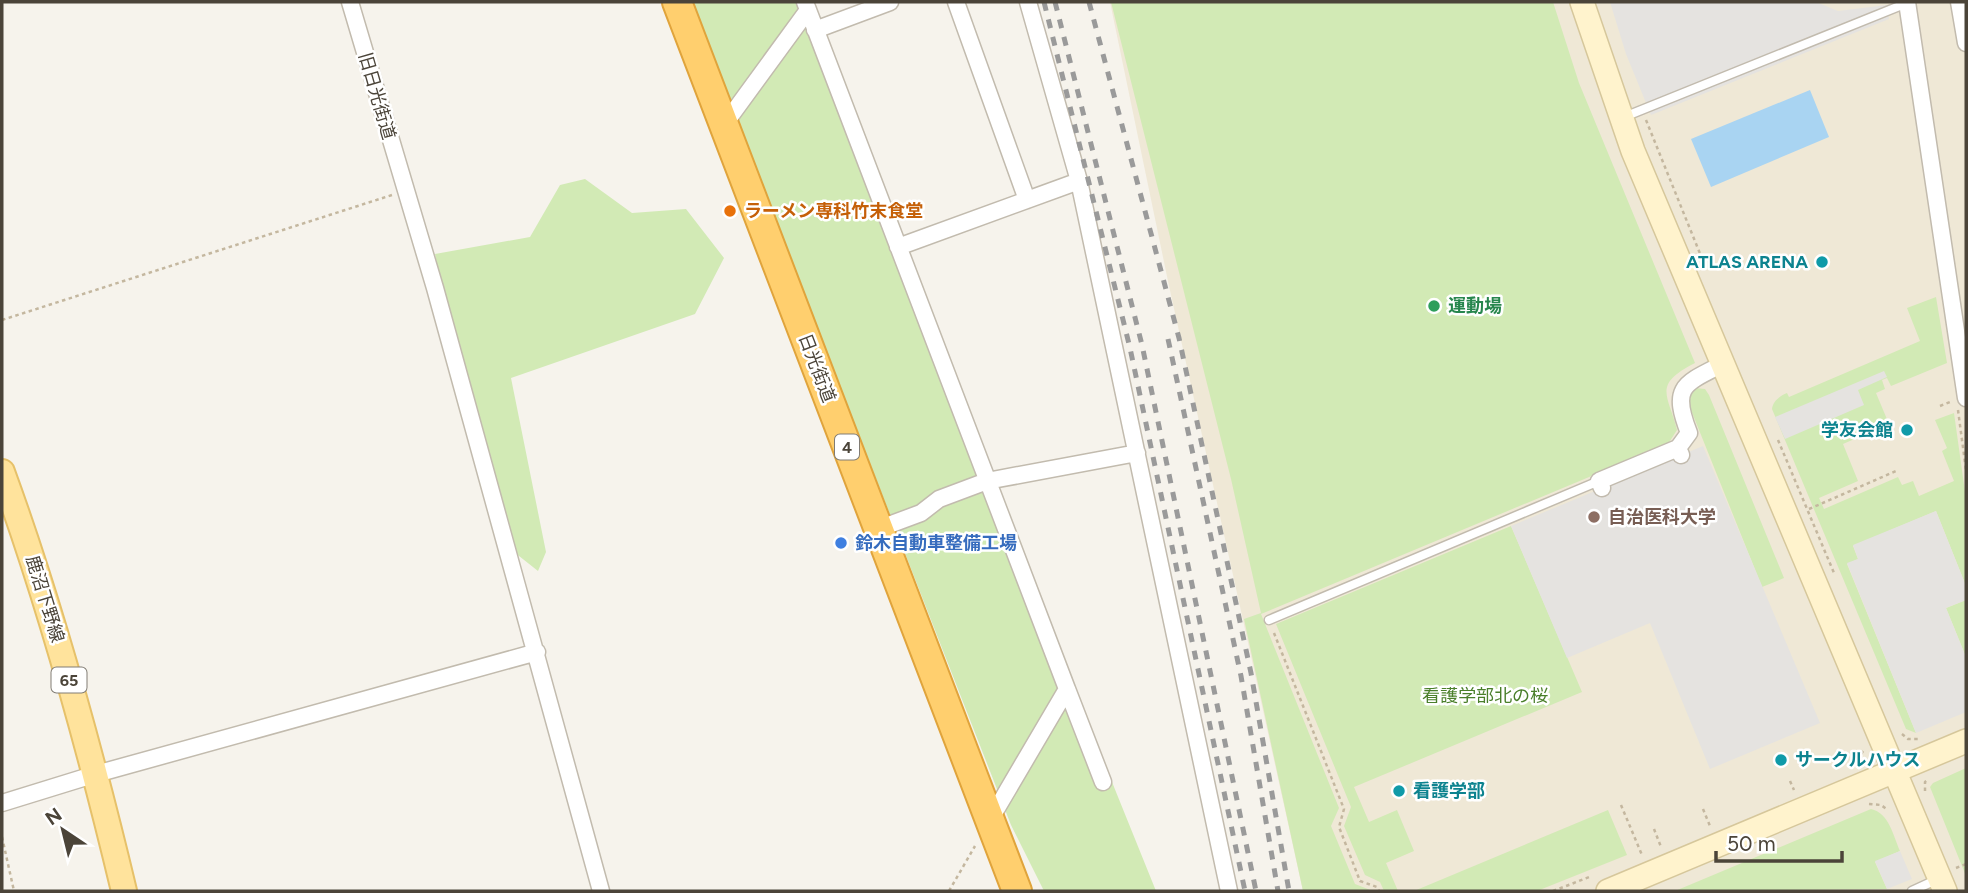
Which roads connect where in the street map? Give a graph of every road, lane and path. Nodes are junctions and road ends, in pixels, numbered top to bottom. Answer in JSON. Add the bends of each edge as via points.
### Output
{"nodes":[{"id":1,"x":350,"y":2,"type":"edge"},
{"id":2,"x":677,"y":2,"type":"edge"},
{"id":3,"x":890,"y":2,"type":"edge"},
{"id":4,"x":956,"y":2,"type":"edge"},
{"id":5,"x":1028,"y":2,"type":"edge"},
{"id":6,"x":1582,"y":2,"type":"edge"},
{"id":7,"x":1907,"y":2,"type":"edge"},
{"id":8,"x":1959,"y":2,"type":"edge"},
{"id":9,"x":806,"y":6,"type":"edge"},
{"id":10,"x":815,"y":30,"type":"junction"},
{"id":11,"x":1966,"y":43,"type":"edge"},
{"id":12,"x":1631,"y":114,"type":"junction"},
{"id":13,"x":724,"y":125,"type":"junction"},
{"id":14,"x":1079,"y":181,"type":"junction"},
{"id":15,"x":405,"y":190,"type":"junction"},
{"id":16,"x":1027,"y":200,"type":"junction"},
{"id":17,"x":898,"y":247,"type":"junction"},
{"id":18,"x":1709,"y":276,"type":"dead end"},
{"id":19,"x":2,"y":320,"type":"edge"},
{"id":20,"x":1723,"y":364,"type":"junction"},
{"id":21,"x":1966,"y":398,"type":"edge"},
{"id":22,"x":1940,"y":406,"type":"dead end"},
{"id":23,"x":1777,"y":436,"type":"dead end"},
{"id":24,"x":1137,"y":453,"type":"junction"},
{"id":25,"x":1966,"y":470,"type":"edge"},
{"id":26,"x":1896,"y":471,"type":"dead end"},
{"id":27,"x":2,"y":472,"type":"edge"},
{"id":28,"x":987,"y":481,"type":"junction"},
{"id":29,"x":1600,"y":484,"type":"joint"},
{"id":30,"x":1808,"y":509,"type":"junction"},
{"id":31,"x":878,"y":529,"type":"junction"},
{"id":32,"x":1836,"y":577,"type":"dead end"},
{"id":33,"x":1269,"y":620,"type":"joint"},
{"id":34,"x":537,"y":652,"type":"junction"},
{"id":35,"x":1066,"y":689,"type":"junction"},
{"id":36,"x":1901,"y":734,"type":"dead end"},
{"id":37,"x":1921,"y":739,"type":"dead end"},
{"id":38,"x":1966,"y":741,"type":"edge"},
{"id":39,"x":1863,"y":750,"type":"dead end"},
{"id":40,"x":1854,"y":766,"type":"dead end"},
{"id":41,"x":1894,"y":771,"type":"junction"},
{"id":42,"x":96,"y":774,"type":"junction"},
{"id":43,"x":1790,"y":781,"type":"dead end"},
{"id":44,"x":1103,"y":782,"type":"dead end"},
{"id":45,"x":1795,"y":791,"type":"dead end"},
{"id":46,"x":2,"y":803,"type":"edge"},
{"id":47,"x":1869,"y":804,"type":"dead end"},
{"id":48,"x":1621,"y":805,"type":"dead end"},
{"id":49,"x":1703,"y":809,"type":"dead end"},
{"id":50,"x":1889,"y":811,"type":"dead end"},
{"id":51,"x":990,"y":820,"type":"junction"},
{"id":52,"x":1710,"y":826,"type":"dead end"},
{"id":53,"x":1654,"y":829,"type":"dead end"},
{"id":54,"x":2,"y":837,"type":"edge"},
{"id":55,"x":1966,"y":864,"type":"edge"},
{"id":56,"x":1947,"y":879,"type":"edge"},
{"id":57,"x":1601,"y":887,"type":"edge"},
{"id":58,"x":14,"y":891,"type":"edge"},
{"id":59,"x":124,"y":891,"type":"edge"},
{"id":60,"x":601,"y":891,"type":"edge"},
{"id":61,"x":948,"y":891,"type":"edge"},
{"id":62,"x":1017,"y":891,"type":"edge"},
{"id":63,"x":1229,"y":891,"type":"edge"},
{"id":64,"x":1379,"y":891,"type":"edge"},
{"id":65,"x":1553,"y":891,"type":"edge"},
{"id":66,"x":1912,"y":891,"type":"edge"}],
"edges":[{"from":1,"to":15,"type":"street","name":"旧日光街道"},
{"from":2,"to":13,"type":"highway","name":"日光街道","number":"4"},
{"from":3,"to":10,"type":"street"},
{"from":4,"to":16,"type":"street"},
{"from":5,"to":14,"type":"street"},
{"from":6,"to":12,"type":"street"},
{"from":7,"to":12,"type":"lane"},
{"from":7,"to":21,"type":"street"},
{"from":8,"to":11,"type":"street"},
{"from":9,"to":10,"type":"street"},
{"from":9,"to":13,"type":"street"},
{"from":10,"to":17,"type":"street"},
{"from":12,"to":18,"type":"path"},
{"from":12,"to":20,"type":"street"},
{"from":13,"to":31,"type":"highway","name":"日光街道","number":"4"},
{"from":14,"to":16,"type":"street"},
{"from":14,"to":24,"type":"street"},
{"from":15,"to":19,"type":"path"},
{"from":15,"to":34,"type":"street","name":"旧日光街道"},
{"from":16,"to":17,"type":"street"},
{"from":17,"to":28,"type":"street"},
{"from":20,"to":29,"type":"street","via":[[1683,386],[1679,409],[1689,433],[1679,452]]},
{"from":20,"to":41,"type":"street"},
{"from":22,"to":25,"type":"path","via":[[1956,400]]},
{"from":23,"to":30,"type":"path"},
{"from":24,"to":28,"type":"street"},
{"from":24,"to":63,"type":"street"},
{"from":26,"to":30,"type":"path"},
{"from":27,"to":42,"type":"main road","name":"鹿沼下野線","number":"65","via":[[31,552]]},
{"from":28,"to":31,"type":"street"},
{"from":28,"to":35,"type":"street"},
{"from":29,"to":33,"type":"lane"},
{"from":30,"to":32,"type":"path"},
{"from":31,"to":51,"type":"highway","name":"日光街道","number":"4"},
{"from":33,"to":64,"type":"path","via":[[1345,809],[1339,827],[1360,881]]},
{"from":34,"to":42,"type":"street"},
{"from":34,"to":60,"type":"street","name":"旧日光街道"},
{"from":35,"to":44,"type":"street"},
{"from":35,"to":51,"type":"street"},
{"from":36,"to":37,"type":"path"},
{"from":38,"to":41,"type":"street"},
{"from":39,"to":40,"type":"path"},
{"from":41,"to":56,"type":"street"},
{"from":41,"to":57,"type":"street"},
{"from":42,"to":46,"type":"street"},
{"from":42,"to":59,"type":"main road","name":"鹿沼下野線","number":"65"},
{"from":43,"to":45,"type":"path"},
{"from":47,"to":50,"type":"path"},
{"from":48,"to":53,"type":"path","via":[[1642,855],[1661,847]]},
{"from":49,"to":52,"type":"path"},
{"from":51,"to":61,"type":"path"},
{"from":51,"to":62,"type":"highway","name":"日光街道","number":"4"},
{"from":54,"to":58,"type":"path"},
{"from":55,"to":56,"type":"path"},
{"from":56,"to":66,"type":"lane"},
{"from":57,"to":65,"type":"path","via":[[1592,876]]}]}
